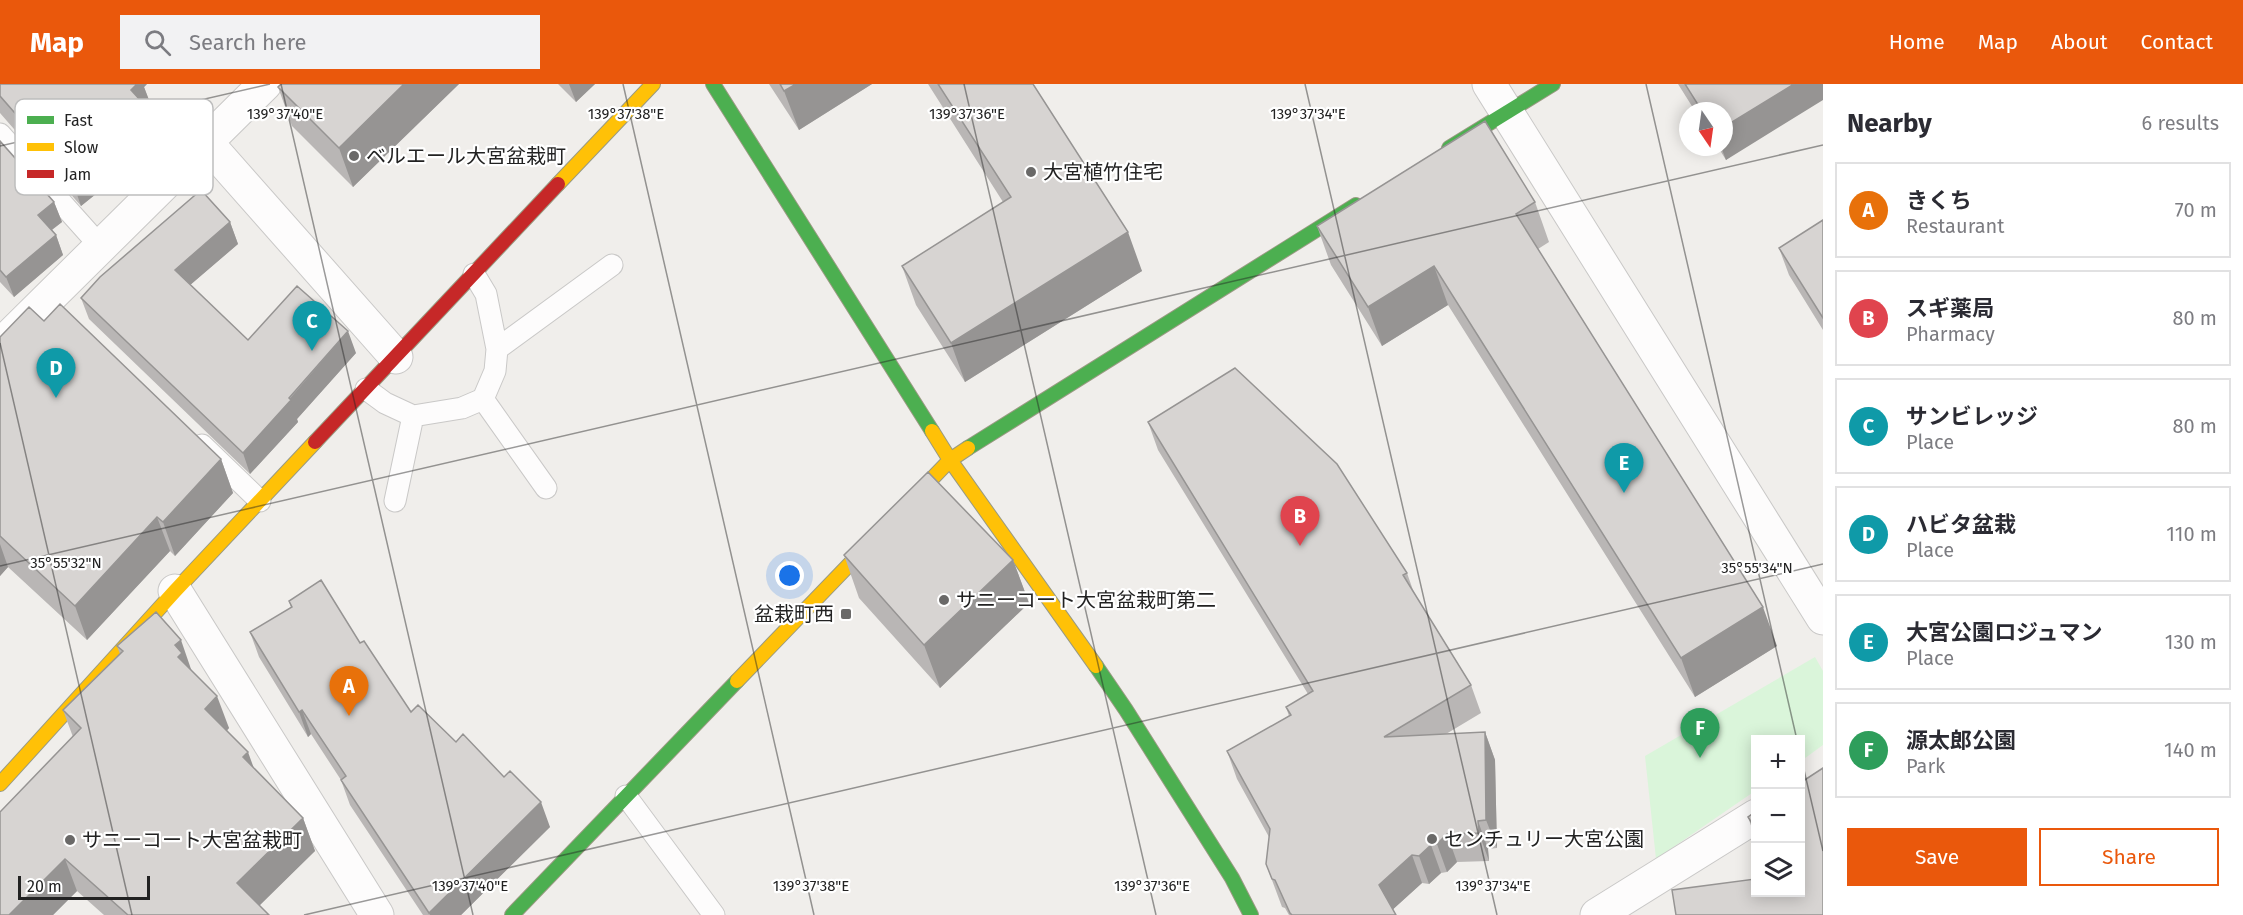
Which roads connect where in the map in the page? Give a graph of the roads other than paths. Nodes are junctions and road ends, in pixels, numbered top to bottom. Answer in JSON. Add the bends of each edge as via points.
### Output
{"nodes":[{"id":1,"x":264,"y":84,"type":"edge"},
{"id":2,"x":653,"y":84,"type":"edge"},
{"id":3,"x":713,"y":84,"type":"edge"},
{"id":4,"x":1489,"y":84,"type":"edge"},
{"id":5,"x":1553,"y":84,"type":"edge"},
{"id":6,"x":1507,"y":112,"type":"junction"},
{"id":7,"x":0,"y":134,"type":"edge"},
{"id":8,"x":213,"y":135,"type":"edge"},
{"id":9,"x":213,"y":150,"type":"edge"},
{"id":10,"x":15,"y":151,"type":"edge"},
{"id":11,"x":1438,"y":155,"type":"edge"},
{"id":12,"x":55,"y":195,"type":"edge"},
{"id":13,"x":153,"y":195,"type":"edge"},
{"id":14,"x":1368,"y":198,"type":"edge"},
{"id":15,"x":101,"y":247,"type":"junction"},
{"id":16,"x":612,"y":265,"type":"dead end"},
{"id":17,"x":474,"y":274,"type":"junction"},
{"id":18,"x":0,"y":346,"type":"edge"},
{"id":19,"x":497,"y":349,"type":"junction"},
{"id":20,"x":396,"y":357,"type":"junction"},
{"id":21,"x":366,"y":388,"type":"junction"},
{"id":22,"x":483,"y":399,"type":"junction"},
{"id":23,"x":412,"y":416,"type":"junction"},
{"id":24,"x":184,"y":428,"type":"edge"},
{"id":25,"x":950,"y":460,"type":"junction"},
{"id":26,"x":546,"y":488,"type":"dead end"},
{"id":27,"x":260,"y":501,"type":"junction"},
{"id":28,"x":395,"y":501,"type":"dead end"},
{"id":29,"x":175,"y":591,"type":"junction"},
{"id":30,"x":1823,"y":618,"type":"edge"},
{"id":31,"x":0,"y":784,"type":"edge"},
{"id":32,"x":626,"y":796,"type":"junction"},
{"id":33,"x":1751,"y":819,"type":"edge"},
{"id":34,"x":377,"y":915,"type":"edge"},
{"id":35,"x":512,"y":915,"type":"edge"},
{"id":36,"x":714,"y":915,"type":"edge"},
{"id":37,"x":1251,"y":915,"type":"edge"},
{"id":38,"x":1597,"y":915,"type":"edge"}],
"edges":[{"from":1,"to":8,"type":"street"},
{"from":2,"to":17,"type":"street"},
{"from":3,"to":25,"type":"street"},
{"from":4,"to":6,"type":"street"},
{"from":5,"to":6,"type":"street"},
{"from":6,"to":11,"type":"street"},
{"from":6,"to":30,"type":"street"},
{"from":7,"to":10,"type":"lane"},
{"from":9,"to":20,"type":"street"},
{"from":12,"to":15,"type":"lane"},
{"from":13,"to":15,"type":"street"},
{"from":14,"to":25,"type":"street"},
{"from":15,"to":18,"type":"street","via":[[58,307]]},
{"from":16,"to":19,"type":"lane"},
{"from":17,"to":19,"type":"lane","via":[[486,294]]},
{"from":17,"to":20,"type":"street"},
{"from":19,"to":22,"type":"lane","via":[[495,371]]},
{"from":20,"to":21,"type":"street"},
{"from":21,"to":23,"type":"lane"},
{"from":21,"to":27,"type":"street"},
{"from":22,"to":23,"type":"lane","via":[[462,408]]},
{"from":22,"to":26,"type":"lane"},
{"from":23,"to":28,"type":"lane"},
{"from":24,"to":27,"type":"lane"},
{"from":25,"to":32,"type":"street"},
{"from":25,"to":37,"type":"street","via":[[1126,710],[1232,878]]},
{"from":27,"to":29,"type":"street"},
{"from":29,"to":31,"type":"street"},
{"from":29,"to":34,"type":"street"},
{"from":32,"to":35,"type":"street"},
{"from":32,"to":36,"type":"lane"},
{"from":33,"to":38,"type":"street"}]}
